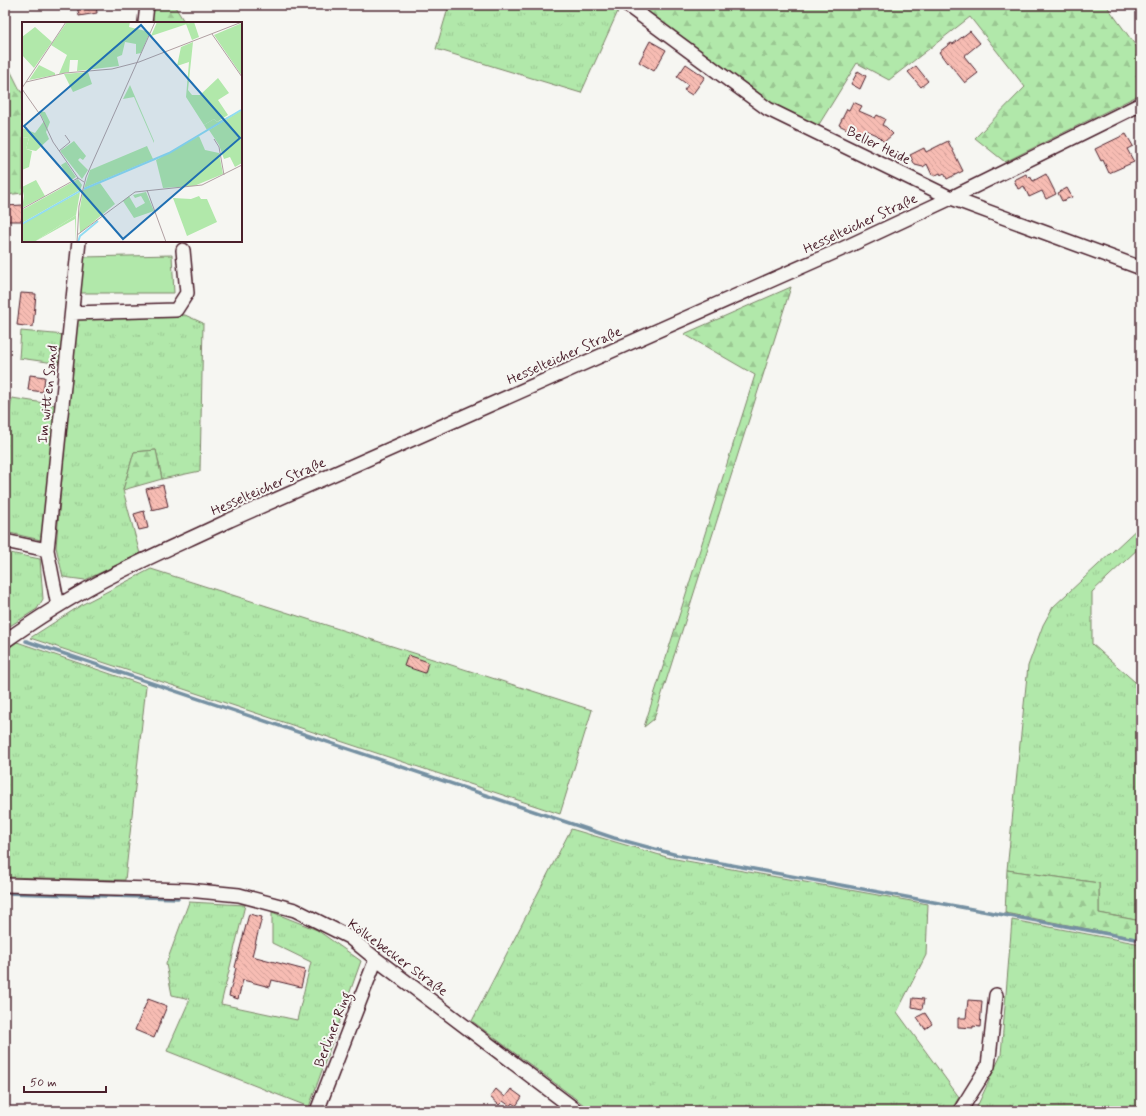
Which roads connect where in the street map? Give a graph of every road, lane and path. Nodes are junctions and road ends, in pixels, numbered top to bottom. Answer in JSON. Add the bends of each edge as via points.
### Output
{"nodes":[{"id":1,"x":147,"y":5,"type":"edge"},
{"id":2,"x":627,"y":5,"type":"edge"},
{"id":3,"x":144,"y":22,"type":"edge"},
{"id":4,"x":1141,"y":104,"type":"edge"},
{"id":5,"x":951,"y":198,"type":"junction"},
{"id":6,"x":79,"y":242,"type":"edge"},
{"id":7,"x":183,"y":250,"type":"dead end"},
{"id":8,"x":1141,"y":268,"type":"edge"},
{"id":9,"x":72,"y":313,"type":"junction"},
{"id":10,"x":5,"y":541,"type":"edge"},
{"id":11,"x":46,"y":550,"type":"junction"},
{"id":12,"x":58,"y":606,"type":"junction"},
{"id":13,"x":5,"y":641,"type":"edge"},
{"id":14,"x":5,"y":885,"type":"edge"},
{"id":15,"x":376,"y":959,"type":"junction"},
{"id":16,"x":996,"y":995,"type":"dead end"},
{"id":17,"x":317,"y":1111,"type":"edge"},
{"id":18,"x":577,"y":1111,"type":"edge"},
{"id":19,"x":960,"y":1111,"type":"edge"}],
"edges":[{"from":1,"to":3,"type":"street"},
{"from":2,"to":5,"type":"street","name":"Beller Heide","via":[[768,109]]},
{"from":4,"to":5,"type":"street","name":"Hesselteicher Straße"},
{"from":5,"to":8,"type":"street","name":"Beller Heide"},
{"from":5,"to":12,"type":"street","name":"Hesselteicher Straße","via":[[223,524],[140,562]]},
{"from":6,"to":9,"type":"street","name":"Im witten Sand"},
{"from":7,"to":9,"type":"street","via":[[187,292],[176,310]]},
{"from":9,"to":11,"type":"street","name":"Im witten Sand"},
{"from":10,"to":11,"type":"street"},
{"from":11,"to":12,"type":"street","name":"Im witten Sand"},
{"from":12,"to":13,"type":"street","name":"Hesselteicher Straße"},
{"from":14,"to":15,"type":"street","name":"Kölkebecker Straße","via":[[188,890],[239,895],[295,910],[349,937]]},
{"from":15,"to":17,"type":"street","name":"Berliner Ring"},
{"from":15,"to":18,"type":"street","name":"Kölkebecker Straße"},
{"from":16,"to":19,"type":"street","via":[[988,1066]]}]}
